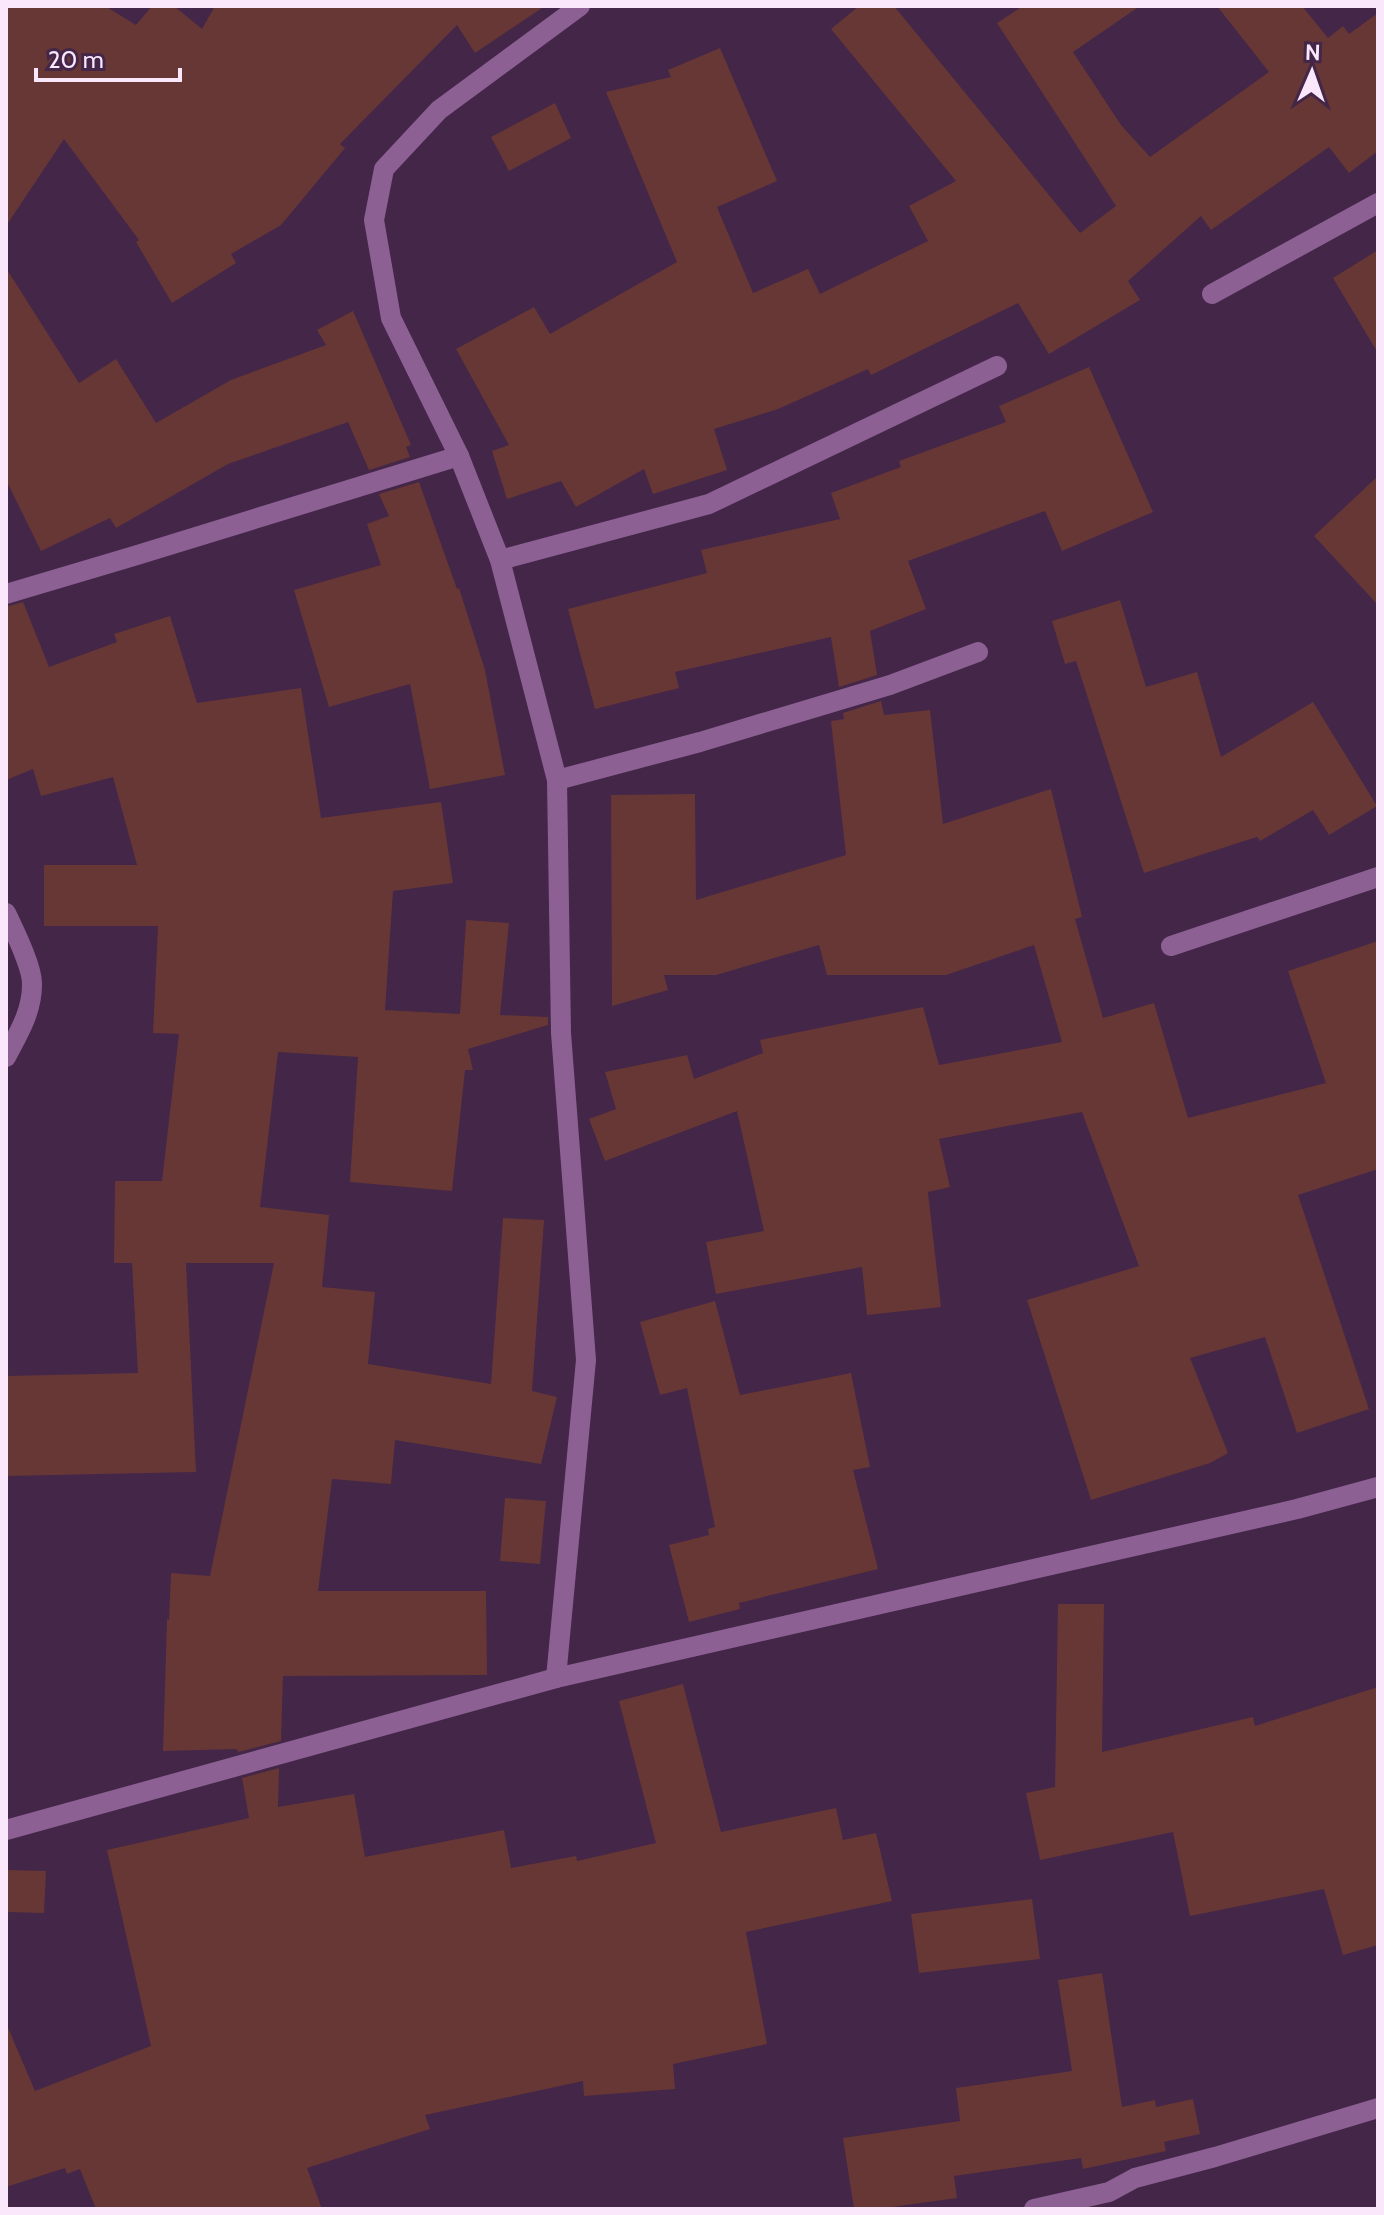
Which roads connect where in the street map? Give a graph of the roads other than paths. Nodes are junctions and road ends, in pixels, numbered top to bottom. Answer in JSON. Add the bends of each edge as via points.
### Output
{"nodes":[{"id":1,"x":580,"y":6,"type":"edge"},
{"id":2,"x":1378,"y":203,"type":"edge"},
{"id":3,"x":1212,"y":294,"type":"dead end"},
{"id":4,"x":997,"y":366,"type":"dead end"},
{"id":5,"x":459,"y":456,"type":"junction"},
{"id":6,"x":500,"y":560,"type":"junction"},
{"id":7,"x":6,"y":594,"type":"edge"},
{"id":8,"x":978,"y":652,"type":"dead end"},
{"id":9,"x":557,"y":780,"type":"junction"},
{"id":10,"x":1378,"y":877,"type":"edge"},
{"id":11,"x":6,"y":913,"type":"edge"},
{"id":12,"x":1171,"y":946,"type":"dead end"},
{"id":13,"x":6,"y":1057,"type":"edge"},
{"id":14,"x":1378,"y":1487,"type":"edge"},
{"id":15,"x":556,"y":1678,"type":"junction"},
{"id":16,"x":6,"y":1830,"type":"edge"},
{"id":17,"x":1378,"y":2108,"type":"edge"},
{"id":18,"x":1112,"y":2200,"type":"edge"},
{"id":19,"x":1034,"y":2209,"type":"edge"}],
"edges":[{"from":1,"to":5,"type":"street","via":[[439,110],[384,169],[374,220],[391,318]]},
{"from":2,"to":3,"type":"street"},
{"from":4,"to":6,"type":"street","via":[[709,504]]},
{"from":5,"to":6,"type":"street"},
{"from":5,"to":7,"type":"street"},
{"from":6,"to":9,"type":"street"},
{"from":8,"to":9,"type":"street","via":[[890,685]]},
{"from":9,"to":15,"type":"street","via":[[561,1033],[586,1360]]},
{"from":10,"to":12,"type":"street"},
{"from":11,"to":13,"type":"street","via":[[33,983],[26,1019]]},
{"from":14,"to":15,"type":"street"},
{"from":15,"to":16,"type":"street"},
{"from":17,"to":18,"type":"street","via":[[1135,2178]]},
{"from":18,"to":19,"type":"street"}]}
